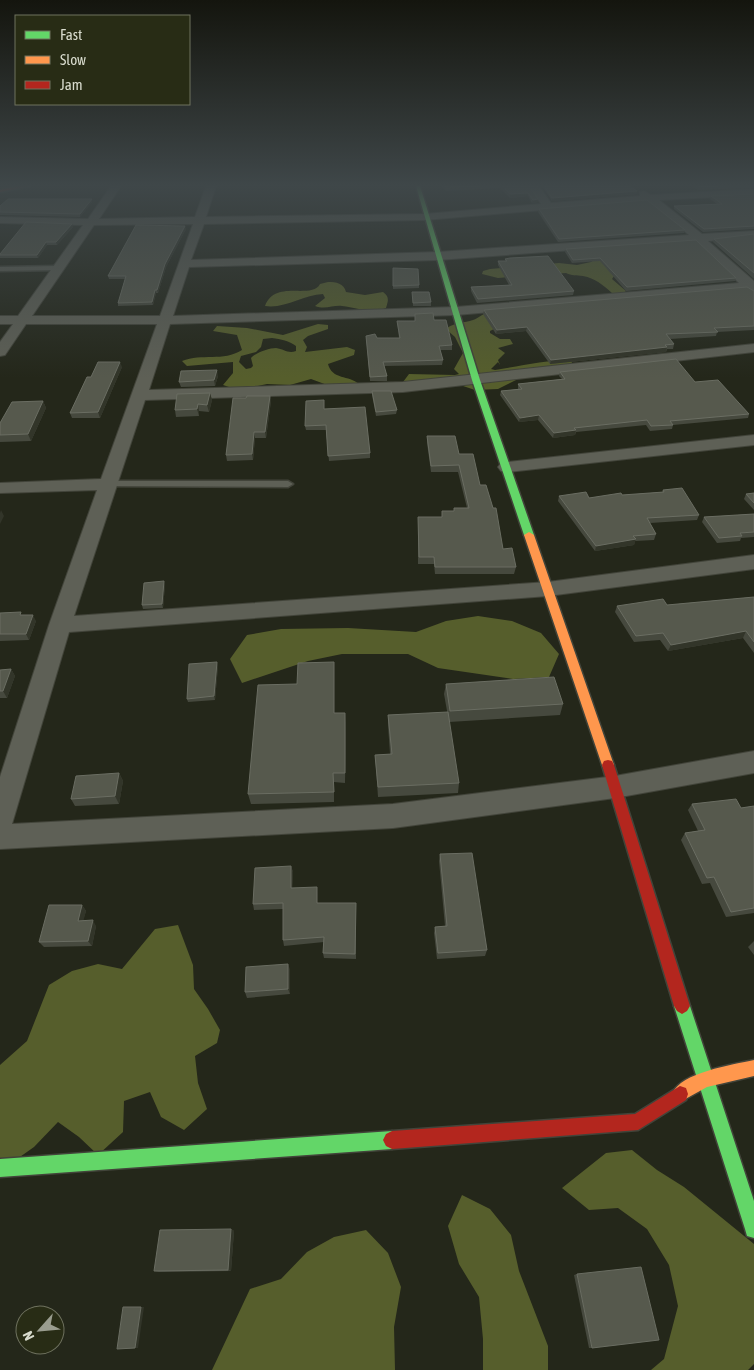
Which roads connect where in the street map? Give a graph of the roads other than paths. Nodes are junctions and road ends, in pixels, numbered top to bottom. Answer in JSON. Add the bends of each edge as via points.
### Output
{"nodes":[{"id":1,"x":71,"y":250,"type":"edge"},
{"id":2,"x":188,"y":250,"type":"edge"},
{"id":3,"x":436,"y":250,"type":"edge"},
{"id":4,"x":517,"y":250,"type":"edge"},
{"id":5,"x":712,"y":250,"type":"edge"},
{"id":6,"x":438,"y":256,"type":"junction"},
{"id":7,"x":183,"y":264,"type":"junction"},
{"id":8,"x":0,"y":268,"type":"edge"},
{"id":9,"x":58,"y":268,"type":"junction"},
{"id":10,"x":753,"y":287,"type":"edge"},
{"id":11,"x":456,"y":311,"type":"junction"},
{"id":12,"x":23,"y":319,"type":"junction"},
{"id":13,"x":0,"y":320,"type":"edge"},
{"id":14,"x":164,"y":320,"type":"junction"},
{"id":15,"x":754,"y":348,"type":"edge"},
{"id":16,"x":0,"y":352,"type":"edge"},
{"id":17,"x":476,"y":380,"type":"junction"},
{"id":18,"x":139,"y":395,"type":"junction"},
{"id":19,"x":754,"y":440,"type":"edge"},
{"id":20,"x":507,"y":466,"type":"junction"},
{"id":21,"x":108,"y":484,"type":"junction"},
{"id":22,"x":288,"y":484,"type":"dead end"},
{"id":23,"x":0,"y":488,"type":"edge"},
{"id":24,"x":754,"y":562,"type":"edge"},
{"id":25,"x":548,"y":589,"type":"junction"},
{"id":26,"x":60,"y":625,"type":"junction"},
{"id":27,"x":754,"y":762,"type":"edge"},
{"id":28,"x":616,"y":787,"type":"junction"},
{"id":29,"x":0,"y":820,"type":"edge"},
{"id":30,"x":0,"y":837,"type":"edge"},
{"id":31,"x":754,"y":1068,"type":"edge"},
{"id":32,"x":704,"y":1079,"type":"junction"},
{"id":33,"x":0,"y":1168,"type":"edge"},
{"id":34,"x":754,"y":1229,"type":"edge"}],
"edges":[{"from":1,"to":9,"type":"street"},
{"from":2,"to":7,"type":"street"},
{"from":3,"to":6,"type":"street"},
{"from":4,"to":6,"type":"street"},
{"from":5,"to":10,"type":"street"},
{"from":6,"to":7,"type":"street"},
{"from":6,"to":11,"type":"street"},
{"from":7,"to":14,"type":"street"},
{"from":8,"to":9,"type":"lane"},
{"from":9,"to":12,"type":"street"},
{"from":10,"to":11,"type":"street"},
{"from":11,"to":14,"type":"street"},
{"from":11,"to":17,"type":"street"},
{"from":12,"to":13,"type":"street"},
{"from":12,"to":14,"type":"street"},
{"from":12,"to":16,"type":"street"},
{"from":14,"to":18,"type":"street"},
{"from":15,"to":17,"type":"street"},
{"from":17,"to":18,"type":"street","via":[[403,388]]},
{"from":17,"to":20,"type":"street"},
{"from":18,"to":21,"type":"street"},
{"from":19,"to":20,"type":"street"},
{"from":20,"to":25,"type":"street"},
{"from":21,"to":22,"type":"lane"},
{"from":21,"to":23,"type":"street"},
{"from":21,"to":26,"type":"street"},
{"from":24,"to":25,"type":"street"},
{"from":25,"to":26,"type":"street"},
{"from":25,"to":28,"type":"street"},
{"from":26,"to":29,"type":"street"},
{"from":27,"to":28,"type":"street"},
{"from":28,"to":30,"type":"street","via":[[393,816]]},
{"from":28,"to":32,"type":"street"},
{"from":31,"to":32,"type":"street"},
{"from":32,"to":33,"type":"street","via":[[638,1122]]},
{"from":32,"to":34,"type":"street"}]}
